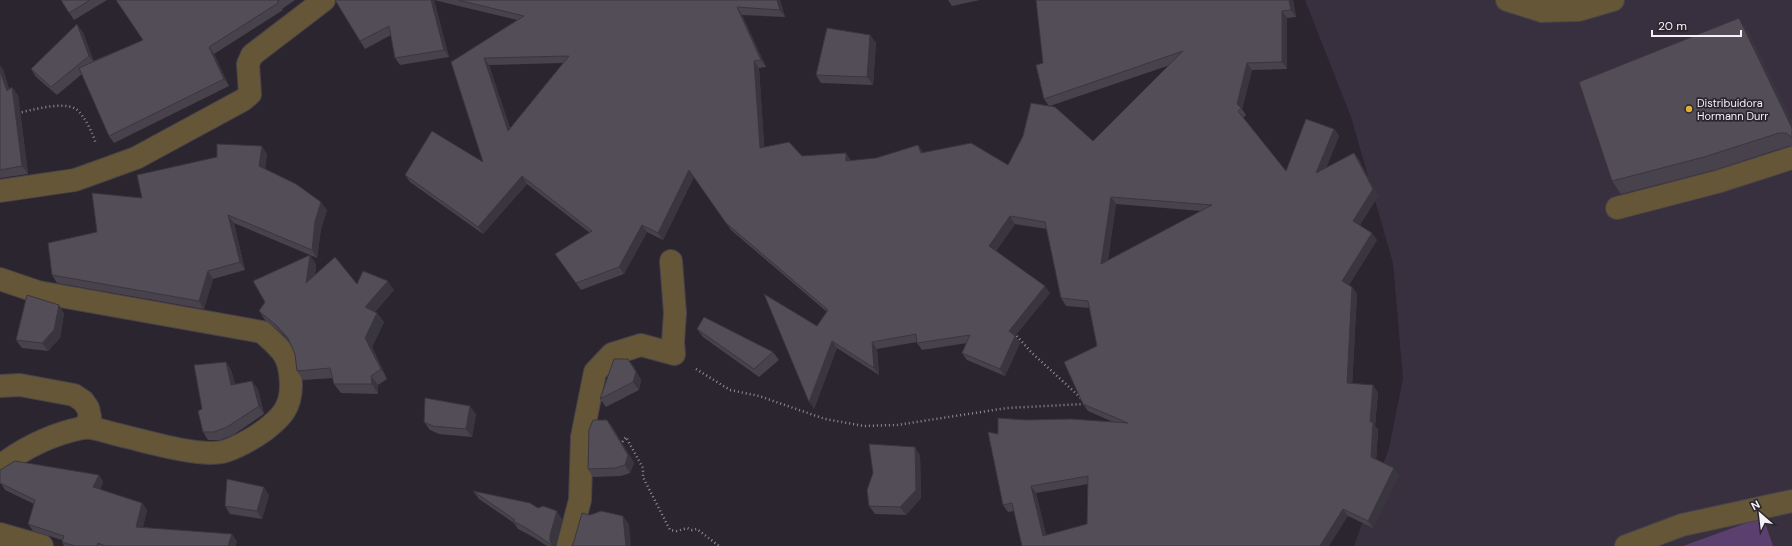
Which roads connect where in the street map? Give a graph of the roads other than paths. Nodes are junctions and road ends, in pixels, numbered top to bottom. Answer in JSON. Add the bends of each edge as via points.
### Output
{"nodes":[{"id":1,"x":324,"y":0,"type":"edge"},
{"id":2,"x":1507,"y":0,"type":"edge"},
{"id":3,"x":1613,"y":0,"type":"edge"},
{"id":4,"x":1792,"y":158,"type":"edge"},
{"id":5,"x":0,"y":191,"type":"edge"},
{"id":6,"x":1617,"y":208,"type":"dead end"},
{"id":7,"x":671,"y":261,"type":"dead end"},
{"id":8,"x":0,"y":279,"type":"edge"},
{"id":9,"x":0,"y":386,"type":"edge"},
{"id":10,"x":84,"y":428,"type":"junction"},
{"id":11,"x":0,"y":466,"type":"edge"},
{"id":12,"x":1792,"y":501,"type":"edge"},
{"id":13,"x":0,"y":534,"type":"edge"},
{"id":14,"x":42,"y":546,"type":"edge"},
{"id":15,"x":568,"y":546,"type":"edge"},
{"id":16,"x":1626,"y":546,"type":"edge"}],
"edges":[{"from":1,"to":5,"type":"street","via":[[252,55],[248,64],[250,94],[243,100],[136,158],[75,180]]},
{"from":2,"to":3,"type":"street","via":[[1542,12],[1579,10]]},
{"from":4,"to":6,"type":"street","via":[[1717,182]]},
{"from":7,"to":15,"type":"street","via":[[675,306],[674,354],[641,346],[612,354],[595,372],[582,437],[580,500]]},
{"from":8,"to":10,"type":"street","via":[[38,292],[262,332],[282,349],[290,366],[291,387],[288,406],[278,420],[255,437],[222,452],[193,452]]},
{"from":9,"to":10,"type":"street","via":[[20,385],[74,395],[88,408],[90,417]]},
{"from":10,"to":11,"type":"street","via":[[43,441],[13,456]]},
{"from":12,"to":16,"type":"street","via":[[1682,525]]},
{"from":13,"to":14,"type":"street"}]}
